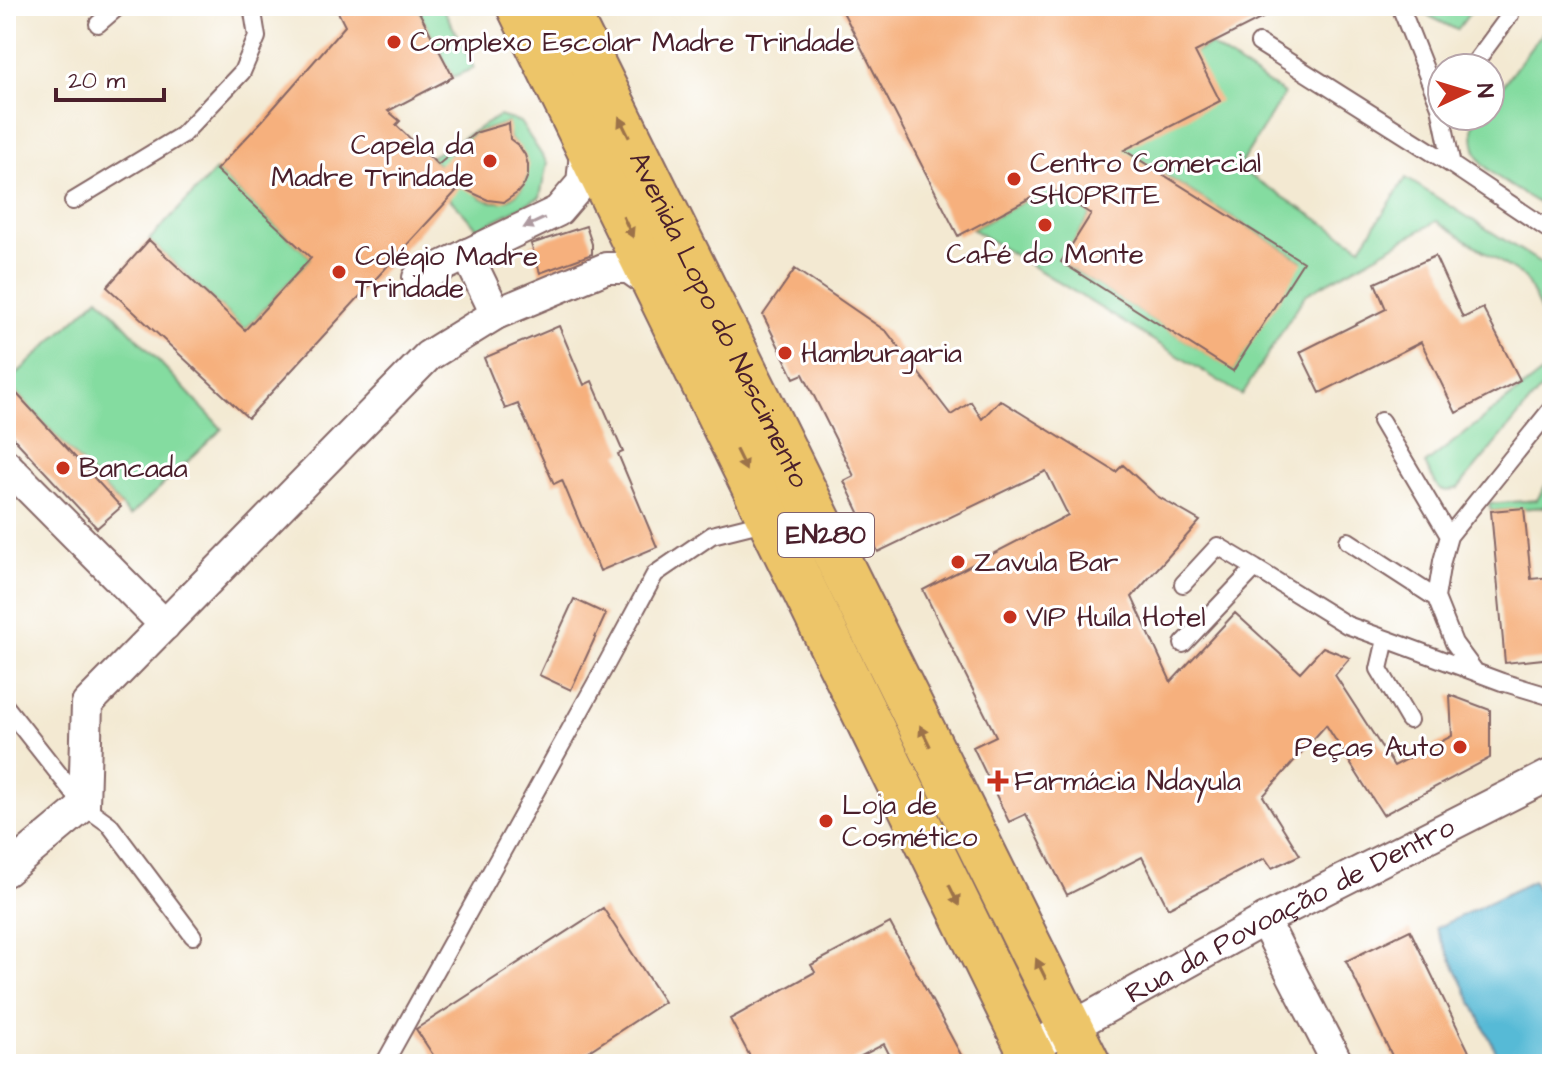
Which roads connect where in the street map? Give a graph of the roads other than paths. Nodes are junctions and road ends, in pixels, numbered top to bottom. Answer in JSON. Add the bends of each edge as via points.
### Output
{"nodes":[{"id":1,"x":119,"y":6,"type":"edge"},
{"id":2,"x":252,"y":6,"type":"edge"},
{"id":3,"x":519,"y":6,"type":"edge"},
{"id":4,"x":564,"y":6,"type":"edge"},
{"id":5,"x":1400,"y":6,"type":"edge"},
{"id":6,"x":1510,"y":15,"type":"dead end"},
{"id":7,"x":98,"y":24,"type":"dead end"},
{"id":8,"x":1259,"y":43,"type":"dead end"},
{"id":9,"x":1483,"y":52,"type":"edge"},
{"id":10,"x":1426,"y":69,"type":"edge"},
{"id":11,"x":1446,"y":132,"type":"edge"},
{"id":12,"x":586,"y":141,"type":"junction"},
{"id":13,"x":1452,"y":165,"type":"junction"},
{"id":14,"x":73,"y":201,"type":"dead end"},
{"id":15,"x":1552,"y":232,"type":"edge"},
{"id":16,"x":467,"y":254,"type":"junction"},
{"id":17,"x":418,"y":278,"type":"dead end"},
{"id":18,"x":657,"y":287,"type":"junction"},
{"id":19,"x":496,"y":314,"type":"junction"},
{"id":20,"x":1552,"y":408,"type":"edge"},
{"id":21,"x":1381,"y":421,"type":"dead end"},
{"id":22,"x":6,"y":465,"type":"edge"},
{"id":23,"x":771,"y":520,"type":"junction"},
{"id":24,"x":1449,"y":536,"type":"junction"},
{"id":25,"x":1348,"y":541,"type":"dead end"},
{"id":26,"x":1255,"y":568,"type":"junction"},
{"id":27,"x":1183,"y":584,"type":"dead end"},
{"id":28,"x":1436,"y":598,"type":"junction"},
{"id":29,"x":165,"y":625,"type":"junction"},
{"id":30,"x":1386,"y":639,"type":"junction"},
{"id":31,"x":1183,"y":644,"type":"dead end"},
{"id":32,"x":1474,"y":670,"type":"junction"},
{"id":33,"x":1552,"y":697,"type":"edge"},
{"id":34,"x":6,"y":707,"type":"edge"},
{"id":35,"x":1409,"y":720,"type":"dead end"},
{"id":36,"x":1552,"y":774,"type":"edge"},
{"id":37,"x":84,"y":806,"type":"junction"},
{"id":38,"x":6,"y":871,"type":"edge"},
{"id":39,"x":1264,"y":920,"type":"junction"},
{"id":40,"x":193,"y":936,"type":"dead end"},
{"id":41,"x":1079,"y":1046,"type":"edge"},
{"id":42,"x":1032,"y":1056,"type":"edge"},
{"id":43,"x":384,"y":1064,"type":"edge"},
{"id":44,"x":1338,"y":1064,"type":"edge"}],
"edges":[{"from":1,"to":7,"type":"lane"},
{"from":2,"to":14,"type":"lane","via":[[257,37],[242,72],[182,135]]},
{"from":3,"to":12,"type":"main road","name":"Avenida Lopo do Nascimento","number":"EN280"},
{"from":41,"to":4,"type":"main road","name":"Avenida Lopo do Nascimento","number":"EN280","one_way":true},
{"from":5,"to":10,"type":"lane"},
{"from":6,"to":9,"type":"lane"},
{"from":8,"to":13,"type":"lane"},
{"from":11,"to":13,"type":"lane"},
{"from":12,"to":16,"type":"street","one_way":true,"via":[[582,183],[558,211]]},
{"from":12,"to":18,"type":"main road","name":"Avenida Lopo do Nascimento","number":"EN280","one_way":true},
{"from":13,"to":15,"type":"lane"},
{"from":16,"to":17,"type":"street"},
{"from":16,"to":19,"type":"street"},
{"from":18,"to":19,"type":"street","via":[[629,268],[606,268]]},
{"from":18,"to":23,"type":"main road","name":"Avenida Lopo do Nascimento","number":"EN280","one_way":true},
{"from":19,"to":29,"type":"street","via":[[428,356]]},
{"from":20,"to":24,"type":"lane"},
{"from":21,"to":24,"type":"lane"},
{"from":22,"to":29,"type":"street"},
{"from":23,"to":42,"type":"main road","name":"Avenida Lopo do Nascimento","number":"EN280","one_way":true},
{"from":23,"to":43,"type":"lane","via":[[712,535],[655,574]]},
{"from":24,"to":28,"type":"lane"},
{"from":25,"to":28,"type":"lane"},
{"from":26,"to":27,"type":"lane","via":[[1218,546]]},
{"from":26,"to":30,"type":"lane","via":[[1347,625]]},
{"from":26,"to":31,"type":"lane"},
{"from":28,"to":32,"type":"lane","via":[[1454,643]]},
{"from":29,"to":37,"type":"street","via":[[87,704]]},
{"from":30,"to":32,"type":"lane"},
{"from":30,"to":35,"type":"lane","via":[[1379,669]]},
{"from":32,"to":33,"type":"lane"},
{"from":34,"to":37,"type":"lane"},
{"from":36,"to":39,"type":"street","name":"Rua da Povoação de Dentro"},
{"from":37,"to":38,"type":"street"},
{"from":37,"to":40,"type":"lane","via":[[109,824]]},
{"from":39,"to":41,"type":"street","name":"Rua da Povoação de Dentro"},
{"from":39,"to":44,"type":"street"},
{"from":41,"to":42,"type":"street","name":"Rua da Povoação de Dentro"}]}
